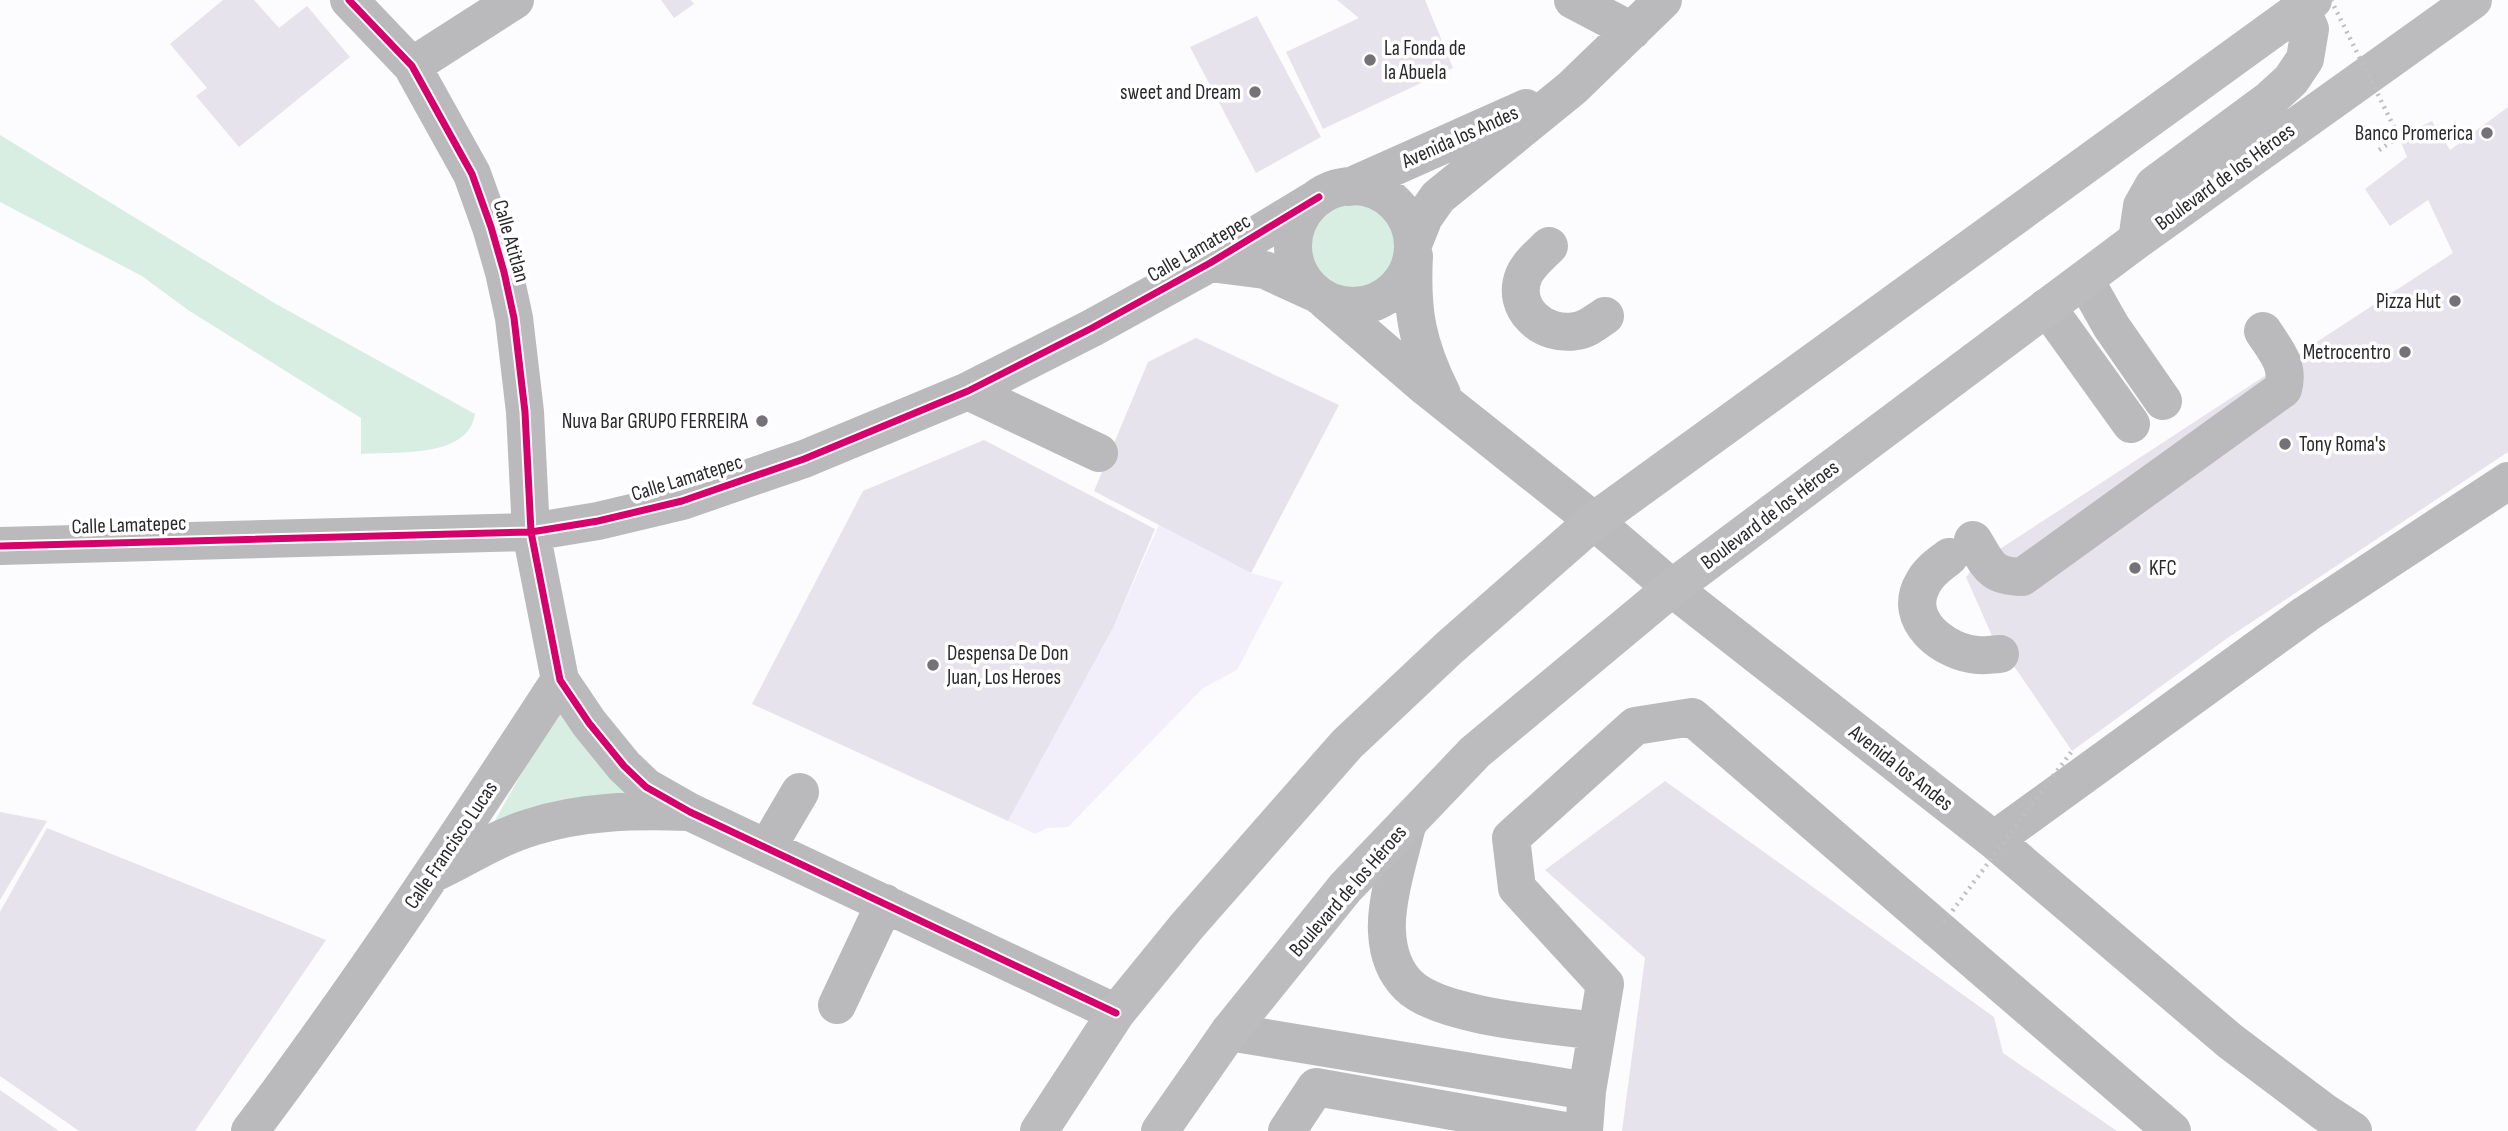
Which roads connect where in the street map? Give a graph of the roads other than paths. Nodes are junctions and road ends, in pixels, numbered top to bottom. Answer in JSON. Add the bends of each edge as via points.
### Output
{"nodes":[{"id":1,"x":349,"y":0,"type":"edge"},
{"id":2,"x":514,"y":0,"type":"edge"},
{"id":3,"x":1573,"y":0,"type":"edge"},
{"id":4,"x":1663,"y":0,"type":"edge"},
{"id":5,"x":2473,"y":0,"type":"edge"},
{"id":6,"x":2310,"y":2,"type":"edge"},
{"id":7,"x":1632,"y":31,"type":"junction"},
{"id":8,"x":412,"y":66,"type":"junction"},
{"id":9,"x":1572,"y":88,"type":"junction"},
{"id":10,"x":1334,"y":192,"type":"junction"},
{"id":11,"x":2137,"y":240,"type":"junction"},
{"id":12,"x":1549,"y":246,"type":"dead end"},
{"id":13,"x":1414,"y":248,"type":"junction"},
{"id":14,"x":1210,"y":263,"type":"junction"},
{"id":15,"x":2066,"y":293,"type":"junction"},
{"id":16,"x":1319,"y":296,"type":"junction"},
{"id":17,"x":1605,"y":316,"type":"dead end"},
{"id":18,"x":2263,"y":331,"type":"dead end"},
{"id":19,"x":968,"y":391,"type":"junction"},
{"id":20,"x":1428,"y":401,"type":"junction"},
{"id":21,"x":2147,"y":413,"type":"dead end"},
{"id":22,"x":1099,"y":453,"type":"dead end"},
{"id":23,"x":2500,"y":493,"type":"edge"},
{"id":24,"x":1594,"y":521,"type":"junction"},
{"id":25,"x":530,"y":532,"type":"junction"},
{"id":26,"x":0,"y":546,"type":"edge"},
{"id":27,"x":1672,"y":588,"type":"junction"},
{"id":28,"x":2000,"y":654,"type":"dead end"},
{"id":29,"x":560,"y":680,"type":"junction"},
{"id":30,"x":800,"y":792,"type":"dead end"},
{"id":31,"x":690,"y":812,"type":"junction"},
{"id":32,"x":1408,"y":822,"type":"junction"},
{"id":33,"x":1994,"y":841,"type":"junction"},
{"id":34,"x":767,"y":848,"type":"junction"},
{"id":35,"x":432,"y":874,"type":"junction"},
{"id":36,"x":885,"y":903,"type":"junction"},
{"id":37,"x":837,"y":1005,"type":"dead end"},
{"id":38,"x":1116,"y":1013,"type":"junction"},
{"id":39,"x":1597,"y":1031,"type":"junction"},
{"id":40,"x":1229,"y":1032,"type":"junction"},
{"id":41,"x":1587,"y":1091,"type":"junction"},
{"id":42,"x":250,"y":1131,"type":"edge"},
{"id":43,"x":1039,"y":1131,"type":"edge"},
{"id":44,"x":1160,"y":1131,"type":"edge"},
{"id":45,"x":1287,"y":1131,"type":"edge"},
{"id":46,"x":1565,"y":1131,"type":"edge"},
{"id":47,"x":1584,"y":1131,"type":"edge"},
{"id":48,"x":2172,"y":1131,"type":"edge"},
{"id":49,"x":2353,"y":1131,"type":"edge"}],
"edges":[{"from":1,"to":8,"type":"street","name":"Calle Atitlan"},
{"from":2,"to":8,"type":"street"},
{"from":3,"to":7,"type":"street"},
{"from":4,"to":7,"type":"street","name":"Avenida los Andes"},
{"from":5,"to":11,"type":"main road","name":"Boulevard de los Héroes"},
{"from":6,"to":11,"type":"main road","via":[[2305,59],[2291,80],[2154,185],[2142,206]]},
{"from":6,"to":24,"type":"main road"},
{"from":7,"to":9,"type":"street","name":"Avenida los Andes"},
{"from":8,"to":25,"type":"street","name":"Calle Atitlan","via":[[472,174],[505,272],[519,353]]},
{"from":9,"to":10,"type":"street","name":"Avenida los Andes"},
{"from":9,"to":13,"type":"street","name":"Avenida los Andes","via":[[1438,197],[1424,217]]},
{"from":10,"to":13,"type":"street","via":[[1372,189],[1388,196],[1409,221]]},
{"from":10,"to":14,"type":"street","name":"Calle Lamatepec"},
{"from":10,"to":16,"type":"street","via":[[1304,211],[1293,238],[1297,267]]},
{"from":11,"to":15,"type":"main road","name":"Boulevard de los Héroes"},
{"from":12,"to":17,"type":"street","via":[[1524,276],[1523,305],[1529,315],[1540,326],[1576,332]]},
{"from":13,"to":16,"type":"street","via":[[1401,285],[1373,304],[1339,305]]},
{"from":13,"to":20,"type":"street","name":"Avenida los Andes","via":[[1412,293]]},
{"from":14,"to":16,"type":"street","name":"Calle Lamatepec","via":[[1265,270]]},
{"from":14,"to":19,"type":"street","name":"Calle Lamatepec"},
{"from":15,"to":21,"type":"street"},
{"from":15,"to":27,"type":"main road","name":"Boulevard de los Héroes"},
{"from":16,"to":20,"type":"street","name":"Avenida los Andes"},
{"from":18,"to":28,"type":"street","via":[[2282,362],[2283,389],[2034,569],[2022,577],[2007,576],[1961,548],[1933,569],[1921,586],[1918,603],[1922,623],[1935,640],[1978,656]]},
{"from":19,"to":22,"type":"street"},
{"from":19,"to":25,"type":"street","name":"Calle Lamatepec","via":[[804,459],[682,500]]},
{"from":20,"to":24,"type":"street","name":"Avenida los Andes"},
{"from":23,"to":33,"type":"street","via":[[2306,614]]},
{"from":24,"to":27,"type":"street","name":"Avenida los Andes"},
{"from":24,"to":38,"type":"main road","via":[[1347,744]]},
{"from":25,"to":26,"type":"street","name":"Calle Lamatepec"},
{"from":25,"to":29,"type":"street"},
{"from":27,"to":32,"type":"main road","name":"Boulevard de los Héroes","via":[[1475,752]]},
{"from":27,"to":33,"type":"street","name":"Avenida los Andes"},
{"from":29,"to":31,"type":"street","via":[[624,766],[646,787]]},
{"from":29,"to":35,"type":"street","name":"Calle Francisco Lucas"},
{"from":30,"to":34,"type":"street"},
{"from":31,"to":34,"type":"street"},
{"from":31,"to":35,"type":"street","via":[[610,813],[531,827]]},
{"from":32,"to":39,"type":"street","via":[[1386,931],[1393,965],[1408,986],[1429,1000],[1488,1017]]},
{"from":32,"to":40,"type":"main road","name":"Boulevard de los Héroes","via":[[1345,888]]},
{"from":33,"to":49,"type":"street","name":"Avenida los Andes","via":[[2230,1041]]},
{"from":34,"to":36,"type":"street"},
{"from":35,"to":42,"type":"street","name":"Calle Francisco Lucas"},
{"from":36,"to":37,"type":"street"},
{"from":36,"to":38,"type":"street"},
{"from":38,"to":43,"type":"main road"},
{"from":39,"to":41,"type":"street"},
{"from":39,"to":48,"type":"street","via":[[1605,984],[1517,888],[1511,838],[1635,726],[1692,717]]},
{"from":40,"to":41,"type":"street"},
{"from":40,"to":44,"type":"main road","name":"Boulevard de los Héroes"},
{"from":41,"to":47,"type":"street"},
{"from":45,"to":46,"type":"street","via":[[1316,1087]]}]}
